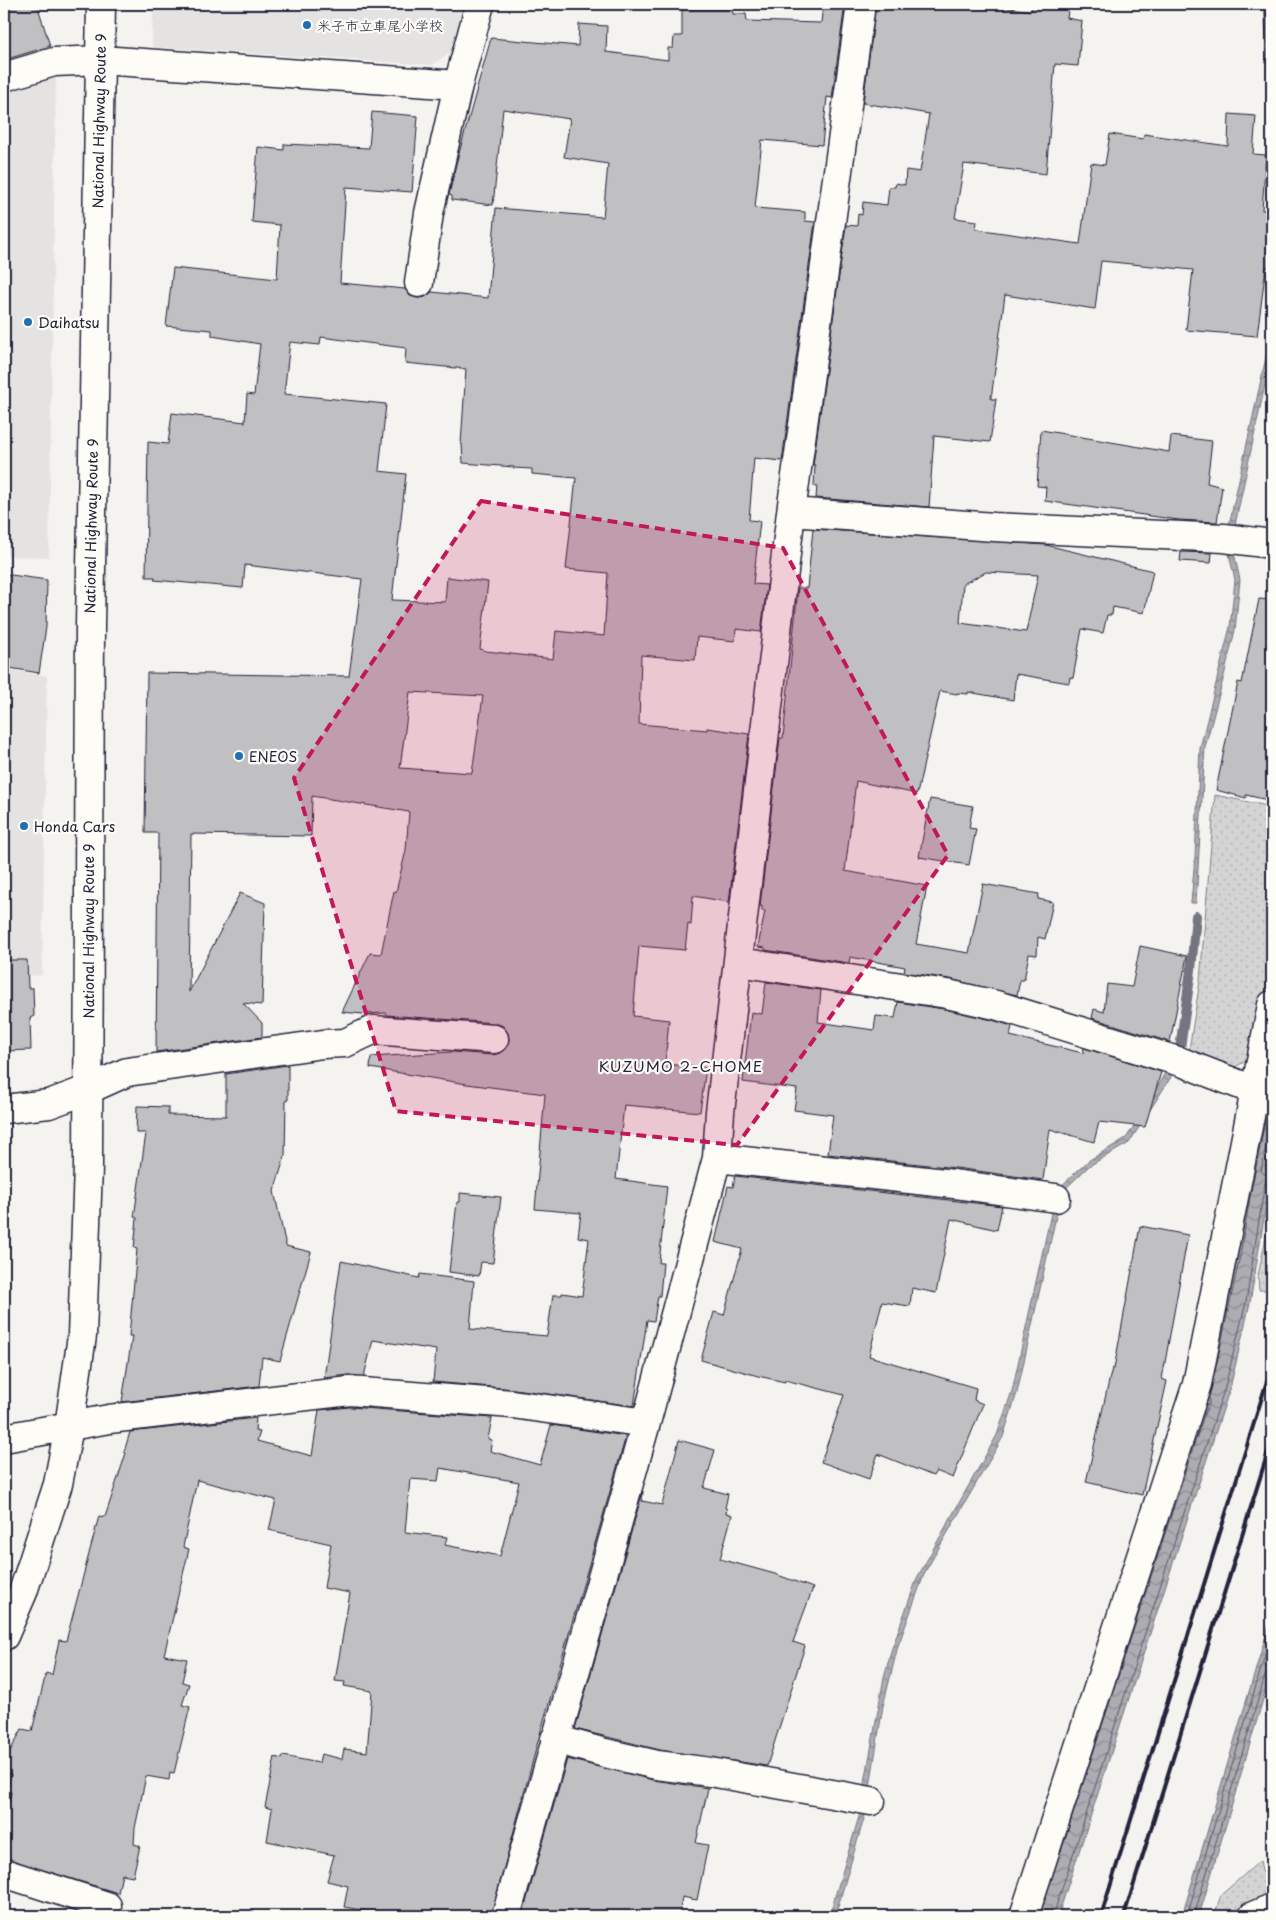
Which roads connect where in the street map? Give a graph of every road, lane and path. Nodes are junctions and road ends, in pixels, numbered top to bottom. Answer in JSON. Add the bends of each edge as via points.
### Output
{"nodes":[{"id":1,"x":101,"y":4,"type":"edge"},
{"id":2,"x":480,"y":4,"type":"edge"},
{"id":3,"x":861,"y":4,"type":"edge"},
{"id":4,"x":101,"y":60,"type":"junction"},
{"id":5,"x":4,"y":76,"type":"edge"},
{"id":6,"x":458,"y":85,"type":"junction"},
{"id":7,"x":419,"y":283,"type":"dead end"},
{"id":8,"x":791,"y":512,"type":"junction"},
{"id":9,"x":1272,"y":544,"type":"edge"},
{"id":10,"x":739,"y":962,"type":"junction"},
{"id":11,"x":1272,"y":1005,"type":"edge"},
{"id":12,"x":494,"y":1039,"type":"dead end"},
{"id":13,"x":87,"y":1090,"type":"junction"},
{"id":14,"x":1256,"y":1091,"type":"junction"},
{"id":15,"x":4,"y":1109,"type":"edge"},
{"id":16,"x":717,"y":1158,"type":"junction"},
{"id":17,"x":1056,"y":1198,"type":"dead end"},
{"id":18,"x":646,"y":1423,"type":"junction"},
{"id":19,"x":69,"y":1427,"type":"junction"},
{"id":20,"x":4,"y":1438,"type":"edge"},
{"id":21,"x":4,"y":1636,"type":"edge"},
{"id":22,"x":555,"y":1739,"type":"junction"},
{"id":23,"x":871,"y":1801,"type":"dead end"},
{"id":24,"x":4,"y":1873,"type":"edge"},
{"id":25,"x":107,"y":1906,"type":"dead end"},
{"id":26,"x":1272,"y":1908,"type":"edge"},
{"id":27,"x":506,"y":1916,"type":"edge"},
{"id":28,"x":1024,"y":1916,"type":"edge"},
{"id":29,"x":1253,"y":1916,"type":"edge"}],
"edges":[{"from":1,"to":4,"type":"main road","name":"National Highway Route 9"},
{"from":2,"to":6,"type":"main road"},
{"from":3,"to":8,"type":"main road"},
{"from":4,"to":5,"type":"main road","via":[[54,62]]},
{"from":4,"to":6,"type":"main road"},
{"from":4,"to":13,"type":"main road","name":"National Highway Route 9","via":[[90,596]]},
{"from":6,"to":7,"type":"main road","via":[[429,213]]},
{"from":8,"to":9,"type":"main road","via":[[994,527],[1224,538]]},
{"from":8,"to":10,"type":"main road"},
{"from":10,"to":14,"type":"main road","via":[[980,1002],[1184,1063]]},
{"from":10,"to":16,"type":"main road"},
{"from":11,"to":14,"type":"main road"},
{"from":12,"to":13,"type":"main road","via":[[373,1030],[345,1043],[127,1072]]},
{"from":13,"to":15,"type":"main road","via":[[50,1104]]},
{"from":13,"to":19,"type":"main road","name":"National Highway Route 9","via":[[88,1167],[82,1336]]},
{"from":14,"to":28,"type":"main road","via":[[1197,1384]]},
{"from":16,"to":17,"type":"main road"},
{"from":16,"to":18,"type":"main road"},
{"from":18,"to":19,"type":"main road","via":[[512,1404],[350,1391],[109,1419]]},
{"from":18,"to":22,"type":"main road"},
{"from":19,"to":20,"type":"main road"},
{"from":19,"to":21,"type":"main road","name":"National Highway Route 9","via":[[58,1484],[23,1592]]},
{"from":22,"to":23,"type":"main road","via":[[657,1766],[710,1772]]},
{"from":22,"to":27,"type":"main road"},
{"from":24,"to":25,"type":"main road"},
{"from":26,"to":29,"type":"main road"}]}
